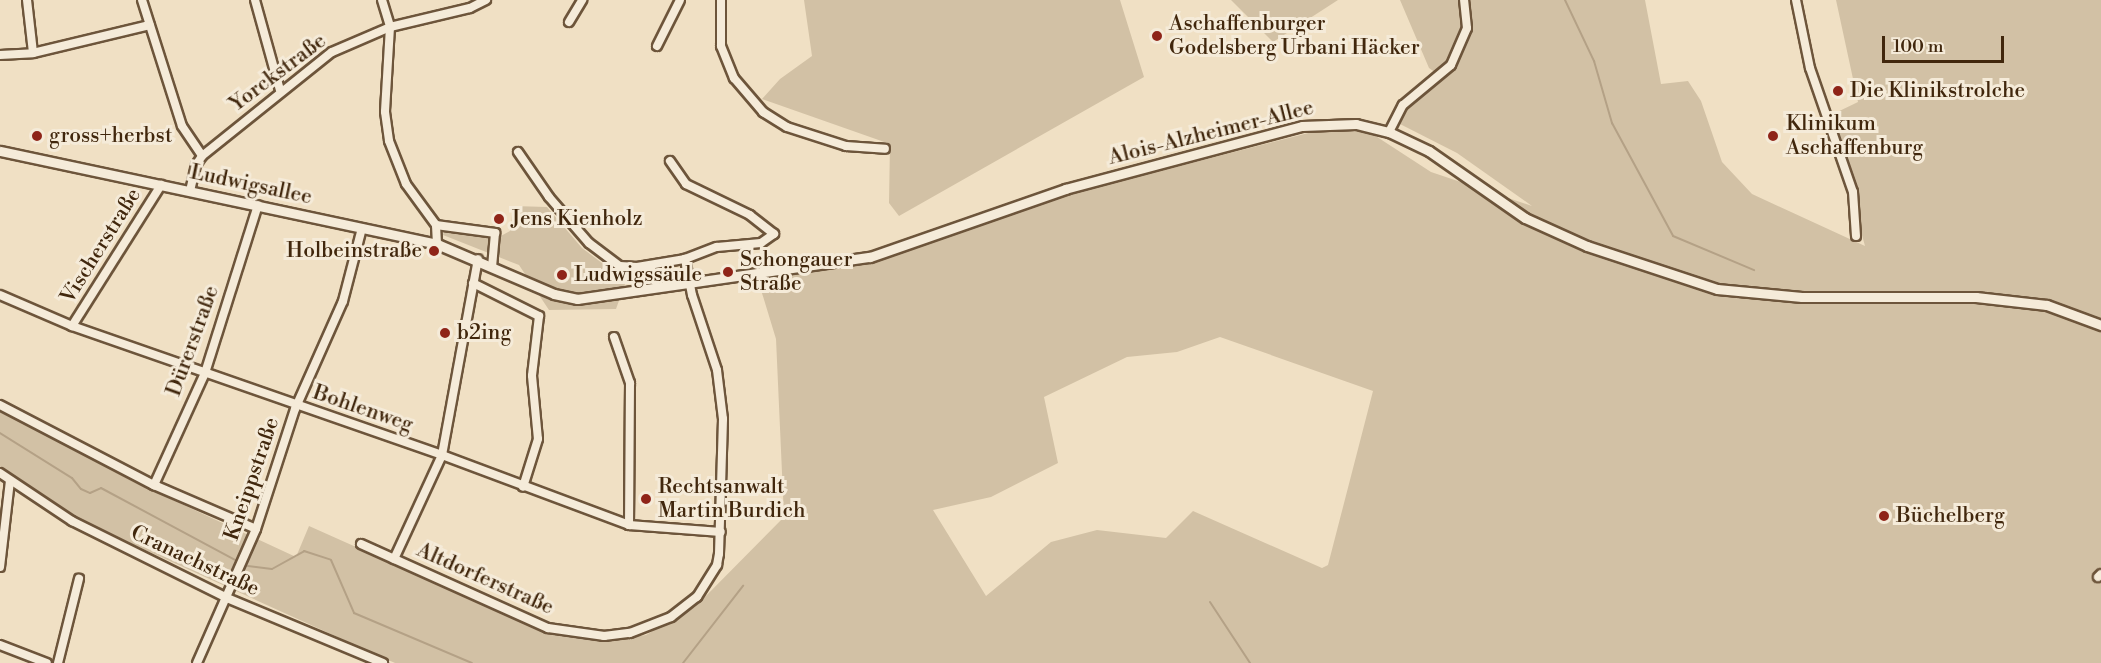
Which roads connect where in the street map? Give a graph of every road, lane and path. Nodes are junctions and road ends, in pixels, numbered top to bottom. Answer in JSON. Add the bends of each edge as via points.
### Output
{"nodes":[{"id":1,"x":27,"y":0,"type":"edge"},
{"id":2,"x":142,"y":0,"type":"edge"},
{"id":3,"x":255,"y":0,"type":"edge"},
{"id":4,"x":382,"y":0,"type":"edge"},
{"id":5,"x":486,"y":0,"type":"edge"},
{"id":6,"x":582,"y":0,"type":"edge"},
{"id":7,"x":680,"y":0,"type":"edge"},
{"id":8,"x":721,"y":0,"type":"edge"},
{"id":9,"x":1464,"y":0,"type":"edge"},
{"id":10,"x":1796,"y":0,"type":"edge"},
{"id":11,"x":569,"y":22,"type":"dead end"},
{"id":12,"x":150,"y":26,"type":"junction"},
{"id":13,"x":390,"y":27,"type":"junction"},
{"id":14,"x":657,"y":46,"type":"dead end"},
{"id":15,"x":33,"y":53,"type":"junction"},
{"id":16,"x":0,"y":55,"type":"edge"},
{"id":17,"x":280,"y":90,"type":"junction"},
{"id":18,"x":1389,"y":132,"type":"junction"},
{"id":19,"x":885,"y":149,"type":"dead end"},
{"id":20,"x":0,"y":152,"type":"edge"},
{"id":21,"x":518,"y":152,"type":"dead end"},
{"id":22,"x":202,"y":156,"type":"junction"},
{"id":23,"x":669,"y":161,"type":"dead end"},
{"id":24,"x":161,"y":185,"type":"junction"},
{"id":25,"x":190,"y":191,"type":"junction"},
{"id":26,"x":258,"y":205,"type":"junction"},
{"id":27,"x":436,"y":225,"type":"junction"},
{"id":28,"x":362,"y":228,"type":"junction"},
{"id":29,"x":1856,"y":236,"type":"dead end"},
{"id":30,"x":437,"y":243,"type":"junction"},
{"id":31,"x":478,"y":259,"type":"junction"},
{"id":32,"x":685,"y":259,"type":"junction"},
{"id":33,"x":492,"y":265,"type":"junction"},
{"id":34,"x":473,"y":283,"type":"junction"},
{"id":35,"x":690,"y":286,"type":"junction"},
{"id":36,"x":0,"y":295,"type":"edge"},
{"id":37,"x":2101,"y":325,"type":"edge"},
{"id":38,"x":72,"y":326,"type":"junction"},
{"id":39,"x":614,"y":337,"type":"dead end"},
{"id":40,"x":205,"y":373,"type":"junction"},
{"id":41,"x":0,"y":405,"type":"edge"},
{"id":42,"x":297,"y":405,"type":"junction"},
{"id":43,"x":442,"y":455,"type":"junction"},
{"id":44,"x":0,"y":473,"type":"edge"},
{"id":45,"x":10,"y":481,"type":"junction"},
{"id":46,"x":154,"y":485,"type":"junction"},
{"id":47,"x":523,"y":488,"type":"junction"},
{"id":48,"x":629,"y":525,"type":"junction"},
{"id":49,"x":256,"y":529,"type":"junction"},
{"id":50,"x":721,"y":532,"type":"junction"},
{"id":51,"x":361,"y":544,"type":"dead end"},
{"id":52,"x":394,"y":558,"type":"junction"},
{"id":53,"x":0,"y":567,"type":"edge"},
{"id":54,"x":79,"y":579,"type":"dead end"},
{"id":55,"x":227,"y":598,"type":"junction"},
{"id":56,"x":2,"y":646,"type":"edge"},
{"id":57,"x":0,"y":656,"type":"edge"},
{"id":58,"x":47,"y":663,"type":"edge"},
{"id":59,"x":58,"y":663,"type":"edge"},
{"id":60,"x":197,"y":663,"type":"edge"},
{"id":61,"x":383,"y":663,"type":"edge"}],
"edges":[{"from":1,"to":15,"type":"street"},
{"from":2,"to":12,"type":"street"},
{"from":3,"to":17,"type":"street"},
{"from":4,"to":13,"type":"street"},
{"from":5,"to":13,"type":"street","name":"Yorckstraße","via":[[470,8]]},
{"from":6,"to":11,"type":"street"},
{"from":7,"to":14,"type":"street"},
{"from":8,"to":19,"type":"street","via":[[721,46],[734,78],[763,112],[787,127],[846,146]]},
{"from":9,"to":18,"type":"street","via":[[1467,28],[1451,65],[1403,105]]},
{"from":10,"to":29,"type":"street","via":[[1805,51],[1853,192]]},
{"from":12,"to":15,"type":"street"},
{"from":12,"to":22,"type":"street","via":[[182,126]]},
{"from":13,"to":17,"type":"street","name":"Yorckstraße","via":[[332,52]]},
{"from":13,"to":27,"type":"street","via":[[385,112],[389,141],[406,184]]},
{"from":15,"to":16,"type":"street"},
{"from":17,"to":22,"type":"street","name":"Yorckstraße"},
{"from":18,"to":35,"type":"street","name":"Alois-Alzheimer-Allee","via":[[1356,124],[1302,126],[1065,189],[870,257]]},
{"from":18,"to":37,"type":"street","name":"Alois-Alzheimer-Allee","via":[[1448,163],[1525,218],[1619,257],[1717,289],[1860,298],[1976,297],[2035,304]]},
{"from":20,"to":24,"type":"street","name":"Ludwigsallee"},
{"from":21,"to":32,"type":"street","via":[[549,197],[590,243],[620,266]]},
{"from":22,"to":25,"type":"street","name":"Yorckstraße"},
{"from":23,"to":32,"type":"street","via":[[686,184],[750,215],[774,234],[761,243],[717,247]]},
{"from":24,"to":25,"type":"street","name":"Ludwigsallee"},
{"from":24,"to":38,"type":"street","name":"Vischerstraße"},
{"from":25,"to":26,"type":"street","name":"Ludwigsallee"},
{"from":26,"to":28,"type":"street","name":"Ludwigsallee"},
{"from":26,"to":40,"type":"street","name":"Dürerstraße"},
{"from":27,"to":30,"type":"street"},
{"from":27,"to":33,"type":"street","via":[[495,233]]},
{"from":28,"to":30,"type":"street","name":"Ludwigsallee"},
{"from":28,"to":42,"type":"street","via":[[343,301]]},
{"from":30,"to":31,"type":"street","name":"Ludwigsallee"},
{"from":31,"to":33,"type":"street","name":"Ludwigsallee"},
{"from":31,"to":34,"type":"street"},
{"from":32,"to":35,"type":"street","name":"Altdorferstraße"},
{"from":33,"to":35,"type":"street","name":"Ludwigsallee","via":[[554,294],[577,298]]},
{"from":34,"to":43,"type":"street"},
{"from":34,"to":47,"type":"street","via":[[539,316],[532,376],[538,439]]},
{"from":35,"to":50,"type":"street","name":"Altdorferstraße","via":[[717,370],[724,468]]},
{"from":36,"to":38,"type":"street","name":"Bohlenweg"},
{"from":38,"to":40,"type":"street","name":"Bohlenweg"},
{"from":39,"to":48,"type":"street","via":[[630,383]]},
{"from":40,"to":42,"type":"street","name":"Bohlenweg"},
{"from":40,"to":46,"type":"street","name":"Dürerstraße"},
{"from":41,"to":46,"type":"street"},
{"from":42,"to":43,"type":"street","name":"Bohlenweg"},
{"from":42,"to":49,"type":"street","name":"Kneippstraße"},
{"from":43,"to":47,"type":"street","name":"Bohlenweg"},
{"from":43,"to":52,"type":"street"},
{"from":44,"to":45,"type":"street","name":"Cranachstraße"},
{"from":45,"to":53,"type":"street"},
{"from":45,"to":55,"type":"street","name":"Cranachstraße","via":[[72,522]]},
{"from":46,"to":49,"type":"street"},
{"from":47,"to":48,"type":"street","name":"Bohlenweg"},
{"from":48,"to":50,"type":"street","name":"Bohlenweg"},
{"from":49,"to":55,"type":"street","name":"Kneippstraße"},
{"from":50,"to":52,"type":"street","name":"Altdorferstraße","via":[[717,565],[697,597],[655,626],[604,636],[548,628]]},
{"from":51,"to":52,"type":"street","name":"Altdorferstraße"},
{"from":54,"to":59,"type":"street"},
{"from":55,"to":60,"type":"street","name":"Kneippstraße"},
{"from":55,"to":61,"type":"street","name":"Cranachstraße"},
{"from":56,"to":57,"type":"street"},
{"from":56,"to":58,"type":"street"}]}
